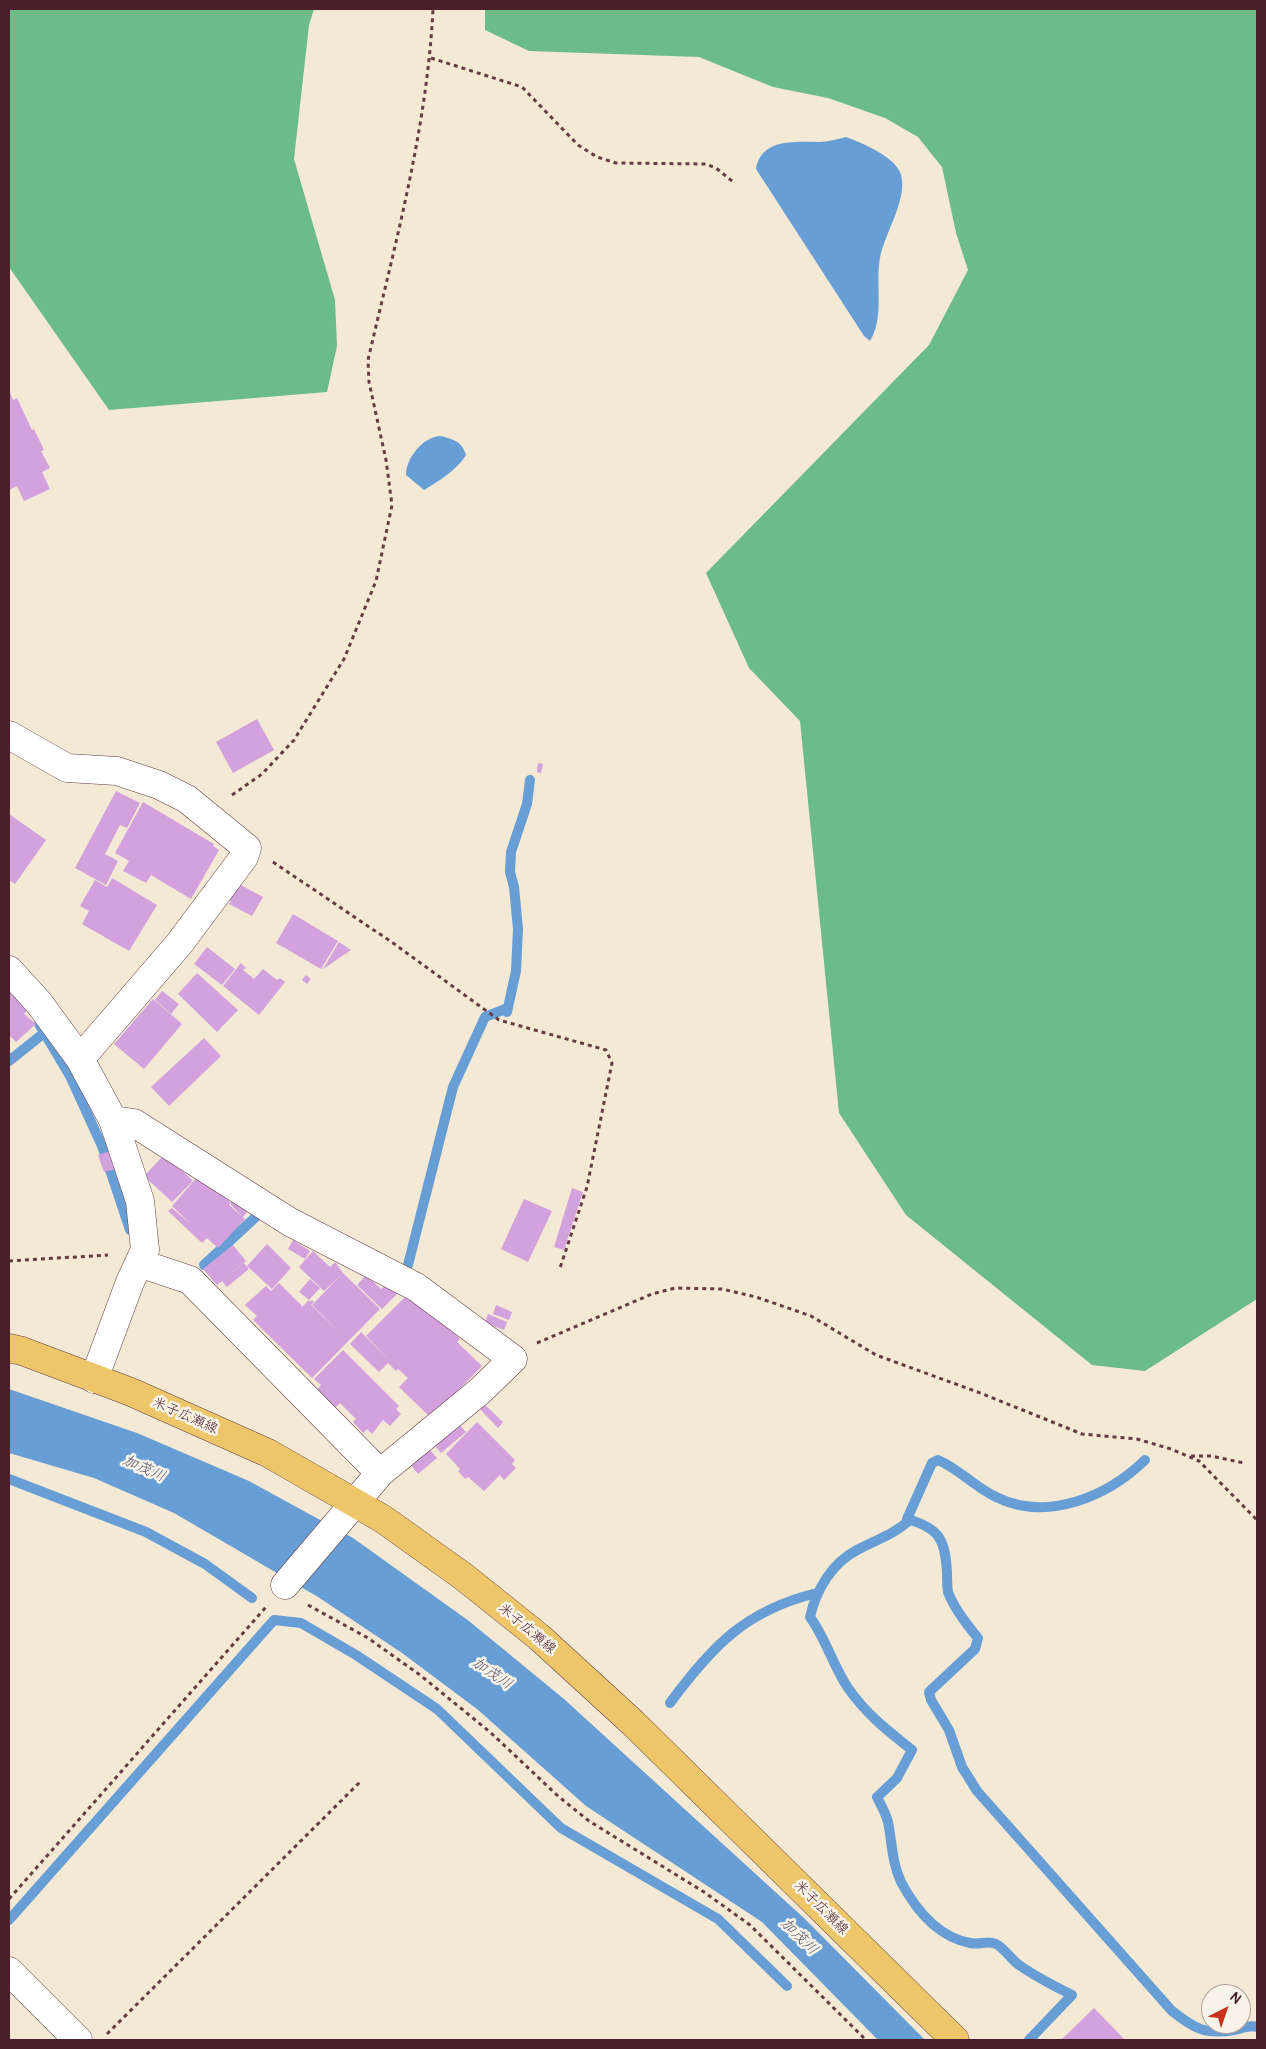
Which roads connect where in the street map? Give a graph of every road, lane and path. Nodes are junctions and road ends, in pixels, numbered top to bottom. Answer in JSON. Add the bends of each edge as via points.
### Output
{"nodes":[{"id":1,"x":433,"y":9,"type":"edge"},
{"id":2,"x":431,"y":58,"type":"junction"},
{"id":3,"x":732,"y":181,"type":"dead end"},
{"id":4,"x":9,"y":735,"type":"edge"},
{"id":5,"x":210,"y":817,"type":"junction"},
{"id":6,"x":246,"y":848,"type":"junction"},
{"id":7,"x":9,"y":970,"type":"edge"},
{"id":8,"x":80,"y":1059,"type":"junction"},
{"id":9,"x":113,"y":1120,"type":"junction"},
{"id":10,"x":142,"y":1257,"type":"junction"},
{"id":11,"x":9,"y":1261,"type":"edge"},
{"id":12,"x":560,"y":1268,"type":"dead end"},
{"id":13,"x":9,"y":1348,"type":"edge"},
{"id":14,"x":514,"y":1359,"type":"junction"},
{"id":15,"x":94,"y":1379,"type":"junction"},
{"id":16,"x":1188,"y":1456,"type":"junction"},
{"id":17,"x":1244,"y":1463,"type":"dead end"},
{"id":18,"x":380,"y":1473,"type":"junction"},
{"id":19,"x":348,"y":1512,"type":"junction"},
{"id":20,"x":1257,"y":1520,"type":"edge"},
{"id":21,"x":283,"y":1588,"type":"junction"},
{"id":22,"x":361,"y":1781,"type":"dead end"},
{"id":23,"x":9,"y":1899,"type":"edge"},
{"id":24,"x":9,"y":1971,"type":"edge"},
{"id":25,"x":78,"y":2040,"type":"edge"},
{"id":26,"x":102,"y":2040,"type":"edge"},
{"id":27,"x":866,"y":2040,"type":"edge"},
{"id":28,"x":955,"y":2040,"type":"edge"}],
"edges":[{"from":1,"to":2,"type":"path"},
{"from":2,"to":3,"type":"path","via":[[522,87],[578,145],[597,158],[616,163],[706,164]]},
{"from":2,"to":5,"type":"path","via":[[414,166],[368,360],[369,382],[392,505],[376,581],[344,659],[294,740],[262,774],[233,793]]},
{"from":4,"to":5,"type":"street","via":[[67,768],[117,771],[159,785],[187,799]]},
{"from":5,"to":6,"type":"street"},
{"from":6,"to":8,"type":"street","via":[[244,857],[179,944]]},
{"from":6,"to":12,"type":"path","via":[[258,852],[393,943],[499,1020],[606,1050],[612,1063],[589,1178]]},
{"from":7,"to":8,"type":"street","via":[[39,1003]]},
{"from":8,"to":9,"type":"street"},
{"from":9,"to":10,"type":"street","via":[[140,1201]]},
{"from":9,"to":14,"type":"street","via":[[134,1123],[290,1222],[416,1287]]},
{"from":10,"to":11,"type":"path","via":[[118,1254]]},
{"from":10,"to":15,"type":"street"},
{"from":10,"to":18,"type":"street","via":[[190,1280]]},
{"from":13,"to":15,"type":"main road","name":"米子広瀬線"},
{"from":14,"to":16,"type":"path","via":[[535,1344],[652,1294],[675,1288],[722,1289],[811,1316],[876,1355],[1082,1434],[1137,1439]]},
{"from":14,"to":18,"type":"street"},
{"from":15,"to":19,"type":"main road","name":"米子広瀬線","via":[[131,1392],[268,1453]]},
{"from":16,"to":17,"type":"path","via":[[1211,1456]]},
{"from":16,"to":20,"type":"path","via":[[1199,1460]]},
{"from":18,"to":19,"type":"street"},
{"from":19,"to":21,"type":"street"},
{"from":19,"to":28,"type":"main road","name":"米子広瀬線","via":[[383,1519],[464,1577],[539,1637],[633,1723]]},
{"from":21,"to":23,"type":"path"},
{"from":21,"to":27,"type":"path","via":[[368,1638],[420,1675],[490,1732],[589,1821],[704,1892],[750,1925]]},
{"from":22,"to":26,"type":"path"},
{"from":24,"to":25,"type":"street"}]}
